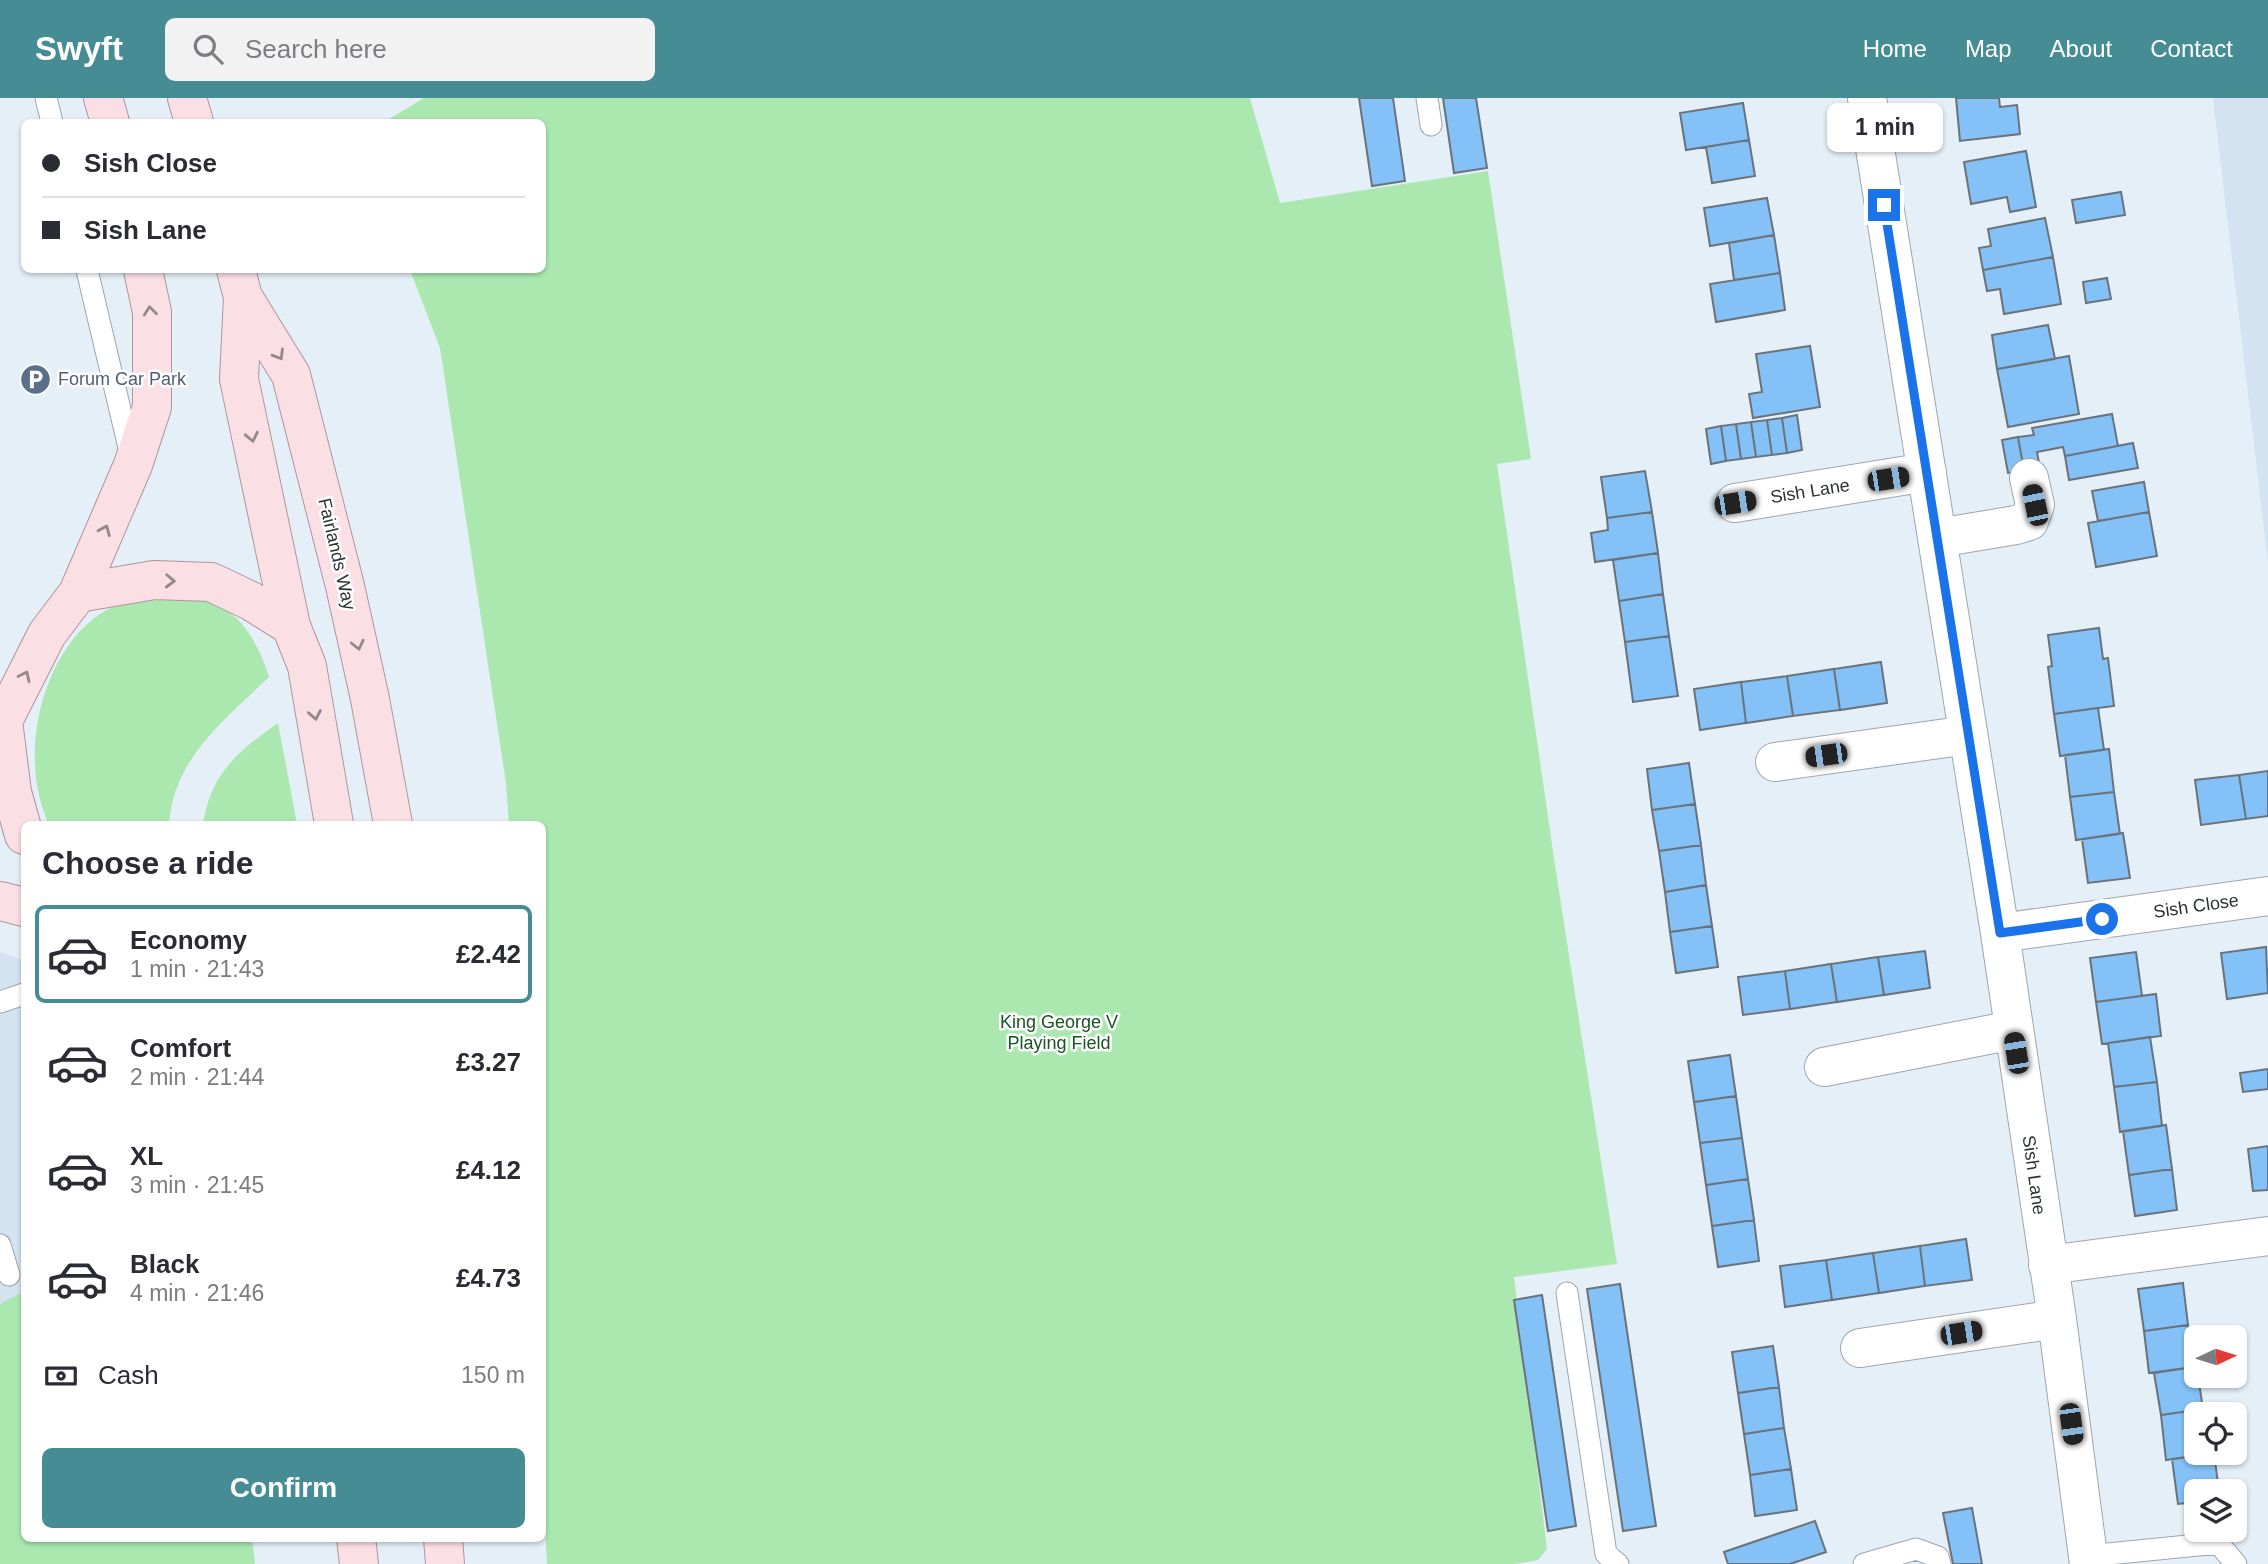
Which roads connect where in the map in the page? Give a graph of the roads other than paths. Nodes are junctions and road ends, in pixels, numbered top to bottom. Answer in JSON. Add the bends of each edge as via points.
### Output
{"nodes":[{"id":1,"x":46,"y":98,"type":"edge"},
{"id":2,"x":103,"y":98,"type":"edge"},
{"id":3,"x":187,"y":98,"type":"edge"},
{"id":4,"x":1427,"y":98,"type":"edge"},
{"id":5,"x":1867,"y":98,"type":"edge"},
{"id":6,"x":51,"y":119,"type":"edge"},
{"id":7,"x":109,"y":119,"type":"edge"},
{"id":8,"x":193,"y":119,"type":"edge"},
{"id":9,"x":1431,"y":125,"type":"dead end"},
{"id":10,"x":88,"y":273,"type":"edge"},
{"id":11,"x":144,"y":273,"type":"edge"},
{"id":12,"x":239,"y":283,"type":"edge"},
{"id":13,"x":133,"y":465,"type":"junction"},
{"id":14,"x":1927,"y":472,"type":"junction"},
{"id":15,"x":2029,"y":478,"type":"dead end"},
{"id":16,"x":1735,"y":503,"type":"dead end"},
{"id":17,"x":1938,"y":538,"type":"junction"},
{"id":18,"x":78,"y":593,"type":"junction"},
{"id":19,"x":291,"y":626,"type":"junction"},
{"id":20,"x":2,"y":722,"type":"edge"},
{"id":21,"x":1968,"y":735,"type":"junction"},
{"id":22,"x":1775,"y":762,"type":"dead end"},
{"id":23,"x":331,"y":820,"type":"edge"},
{"id":24,"x":392,"y":821,"type":"edge"},
{"id":25,"x":21,"y":824,"type":"edge"},
{"id":26,"x":2268,"y":897,"type":"edge"},
{"id":27,"x":0,"y":901,"type":"edge"},
{"id":28,"x":21,"y":906,"type":"edge"},
{"id":29,"x":2000,"y":933,"type":"junction"},
{"id":30,"x":21,"y":995,"type":"edge"},
{"id":31,"x":0,"y":1002,"type":"edge"},
{"id":32,"x":2013,"y":1030,"type":"junction"},
{"id":33,"x":1824,"y":1067,"type":"dead end"},
{"id":34,"x":2268,"y":1236,"type":"edge"},
{"id":35,"x":0,"y":1245,"type":"edge"},
{"id":36,"x":2048,"y":1265,"type":"junction"},
{"id":37,"x":11,"y":1274,"type":"edge"},
{"id":38,"x":1567,"y":1293,"type":"dead end"},
{"id":39,"x":2057,"y":1320,"type":"junction"},
{"id":40,"x":1860,"y":1348,"type":"dead end"},
{"id":41,"x":356,"y":1542,"type":"edge"},
{"id":42,"x":443,"y":1542,"type":"edge"},
{"id":43,"x":2089,"y":1560,"type":"edge"},
{"id":44,"x":359,"y":1564,"type":"edge"},
{"id":45,"x":445,"y":1564,"type":"edge"},
{"id":46,"x":1618,"y":1564,"type":"edge"},
{"id":47,"x":1864,"y":1564,"type":"edge"},
{"id":48,"x":1940,"y":1564,"type":"edge"},
{"id":49,"x":2236,"y":1564,"type":"edge"}],
"edges":[{"from":1,"to":6,"type":"lane"},
{"from":2,"to":7,"type":"main road"},
{"from":3,"to":8,"type":"main road"},
{"from":4,"to":9,"type":"lane"},
{"from":5,"to":14,"type":"street","name":"Sish Lane"},
{"from":10,"to":13,"type":"lane"},
{"from":13,"to":11,"type":"main road","one_way":true,"via":[[152,407],[152,312]]},
{"from":12,"to":19,"type":"main road","name":"Fairlands Way","one_way":true,"via":[[239,379]]},
{"from":12,"to":24,"type":"main road","name":"Fairlands Way","one_way":true,"via":[[291,375],[345,586]]},
{"from":18,"to":13,"type":"main road","one_way":true},
{"from":14,"to":16,"type":"street","name":"Sish Lane"},
{"from":14,"to":17,"type":"street","name":"Sish Lane"},
{"from":15,"to":17,"type":"street","via":[[2035,505],[2029,521]]},
{"from":17,"to":21,"type":"street","name":"Sish Lane"},
{"from":18,"to":19,"type":"main road","one_way":true,"via":[[155,580],[211,582]]},
{"from":20,"to":18,"type":"main road","one_way":true,"via":[[47,634]]},
{"from":19,"to":23,"type":"main road","name":"Fairlands Way","one_way":true,"via":[[306,666]]},
{"from":20,"to":25,"type":"main road"},
{"from":21,"to":22,"type":"street"},
{"from":21,"to":29,"type":"street","name":"Sish Lane"},
{"from":26,"to":29,"type":"street","name":"Sish Close"},
{"from":27,"to":28,"type":"main road"},
{"from":29,"to":32,"type":"street","name":"Sish Lane"},
{"from":30,"to":31,"type":"lane"},
{"from":32,"to":33,"type":"street"},
{"from":32,"to":36,"type":"street","name":"Sish Lane"},
{"from":34,"to":36,"type":"street"},
{"from":35,"to":37,"type":"lane"},
{"from":36,"to":39,"type":"street","name":"Sish Lane"},
{"from":38,"to":46,"type":"lane","via":[[1606,1554]]},
{"from":39,"to":40,"type":"street"},
{"from":39,"to":43,"type":"street","name":"Sish Lane"},
{"from":41,"to":44,"type":"main road"},
{"from":42,"to":45,"type":"main road"},
{"from":43,"to":49,"type":"lane","via":[[2218,1543]]},
{"from":47,"to":48,"type":"lane","via":[[1916,1549],[1938,1557]]}]}
